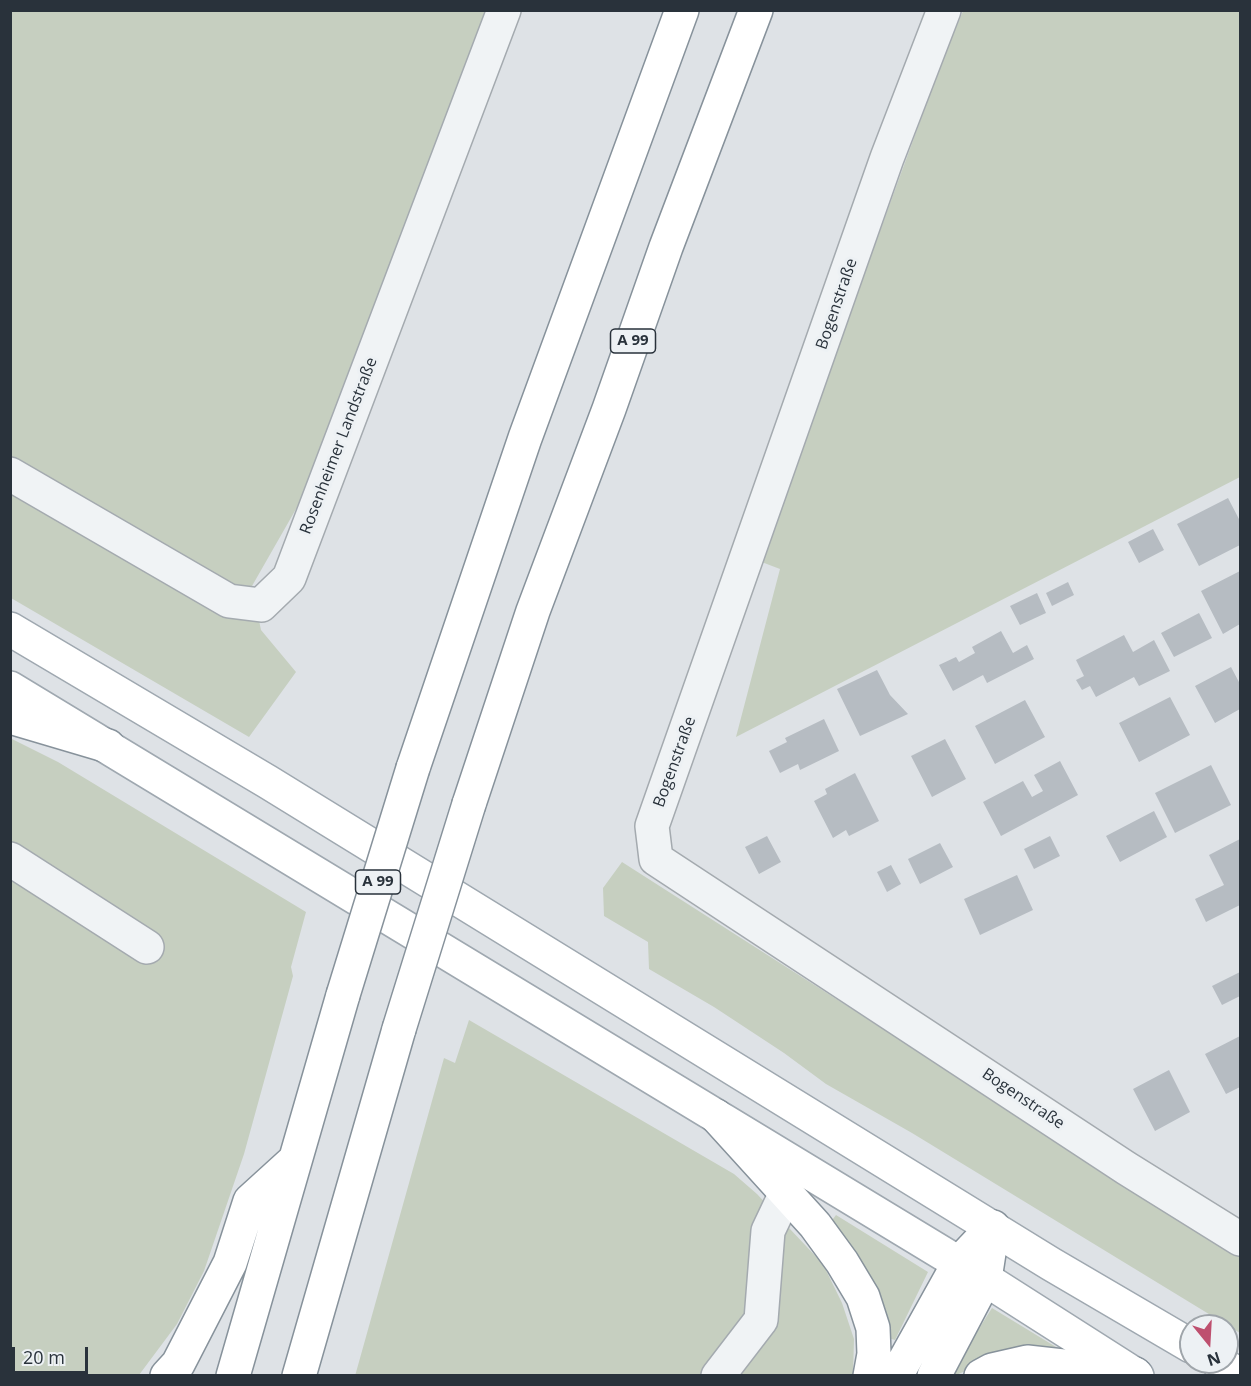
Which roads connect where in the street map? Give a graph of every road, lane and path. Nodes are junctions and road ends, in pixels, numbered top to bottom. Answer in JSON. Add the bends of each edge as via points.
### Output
{"nodes":[{"id":1,"x":504,"y":10,"type":"edge"},
{"id":2,"x":682,"y":10,"type":"edge"},
{"id":3,"x":756,"y":10,"type":"edge"},
{"id":4,"x":944,"y":10,"type":"edge"},
{"id":5,"x":10,"y":474,"type":"edge"},
{"id":6,"x":10,"y":629,"type":"edge"},
{"id":7,"x":10,"y":688,"type":"edge"},
{"id":8,"x":10,"y":717,"type":"edge"},
{"id":9,"x":108,"y":746,"type":"junction"},
{"id":10,"x":10,"y":859,"type":"edge"},
{"id":11,"x":147,"y":947,"type":"dead end"},
{"id":12,"x":716,"y":1116,"type":"junction"},
{"id":13,"x":294,"y":1161,"type":"junction"},
{"id":14,"x":786,"y":1193,"type":"junction"},
{"id":15,"x":993,"y":1227,"type":"junction"},
{"id":16,"x":1240,"y":1239,"type":"edge"},
{"id":17,"x":972,"y":1271,"type":"junction"},
{"id":18,"x":1179,"y":1339,"type":"edge"},
{"id":19,"x":1136,"y":1375,"type":"edge"},
{"id":20,"x":167,"y":1376,"type":"edge"},
{"id":21,"x":233,"y":1376,"type":"edge"},
{"id":22,"x":298,"y":1376,"type":"edge"},
{"id":23,"x":718,"y":1376,"type":"edge"},
{"id":24,"x":870,"y":1376,"type":"edge"},
{"id":25,"x":896,"y":1376,"type":"edge"},
{"id":26,"x":934,"y":1376,"type":"edge"},
{"id":27,"x":981,"y":1376,"type":"edge"}],
"edges":[{"from":1,"to":5,"type":"street","name":"Rosenheimer Landstraße","via":[[289,578],[261,605],[229,601]]},
{"from":2,"to":13,"type":"main road","number":"A 99","bridge":true,"via":[[525,438],[413,768]]},
{"from":3,"to":22,"type":"main road","number":"A 99","bridge":true,"via":[[533,611],[399,1029]]},
{"from":4,"to":16,"type":"street","name":"Bogenstraße","via":[[887,158],[652,826],[656,859]]},
{"from":6,"to":15,"type":"main road"},
{"from":7,"to":9,"type":"main road"},
{"from":8,"to":9,"type":"main road"},
{"from":9,"to":12,"type":"main road"},
{"from":10,"to":11,"type":"street"},
{"from":12,"to":14,"type":"main road"},
{"from":12,"to":17,"type":"main road"},
{"from":13,"to":20,"type":"main road","via":[[250,1201],[230,1263],[178,1364]]},
{"from":13,"to":21,"type":"main road","number":"A 99"},
{"from":14,"to":23,"type":"street","via":[[768,1231],[760,1320]]},
{"from":14,"to":24,"type":"main road","via":[[822,1234],[863,1297],[873,1328]]},
{"from":15,"to":17,"type":"main road"},
{"from":15,"to":18,"type":"main road"},
{"from":17,"to":19,"type":"main road"},
{"from":17,"to":25,"type":"main road"},
{"from":17,"to":26,"type":"main road"},
{"from":19,"to":27,"type":"main road","via":[[1027,1362]]}]}
